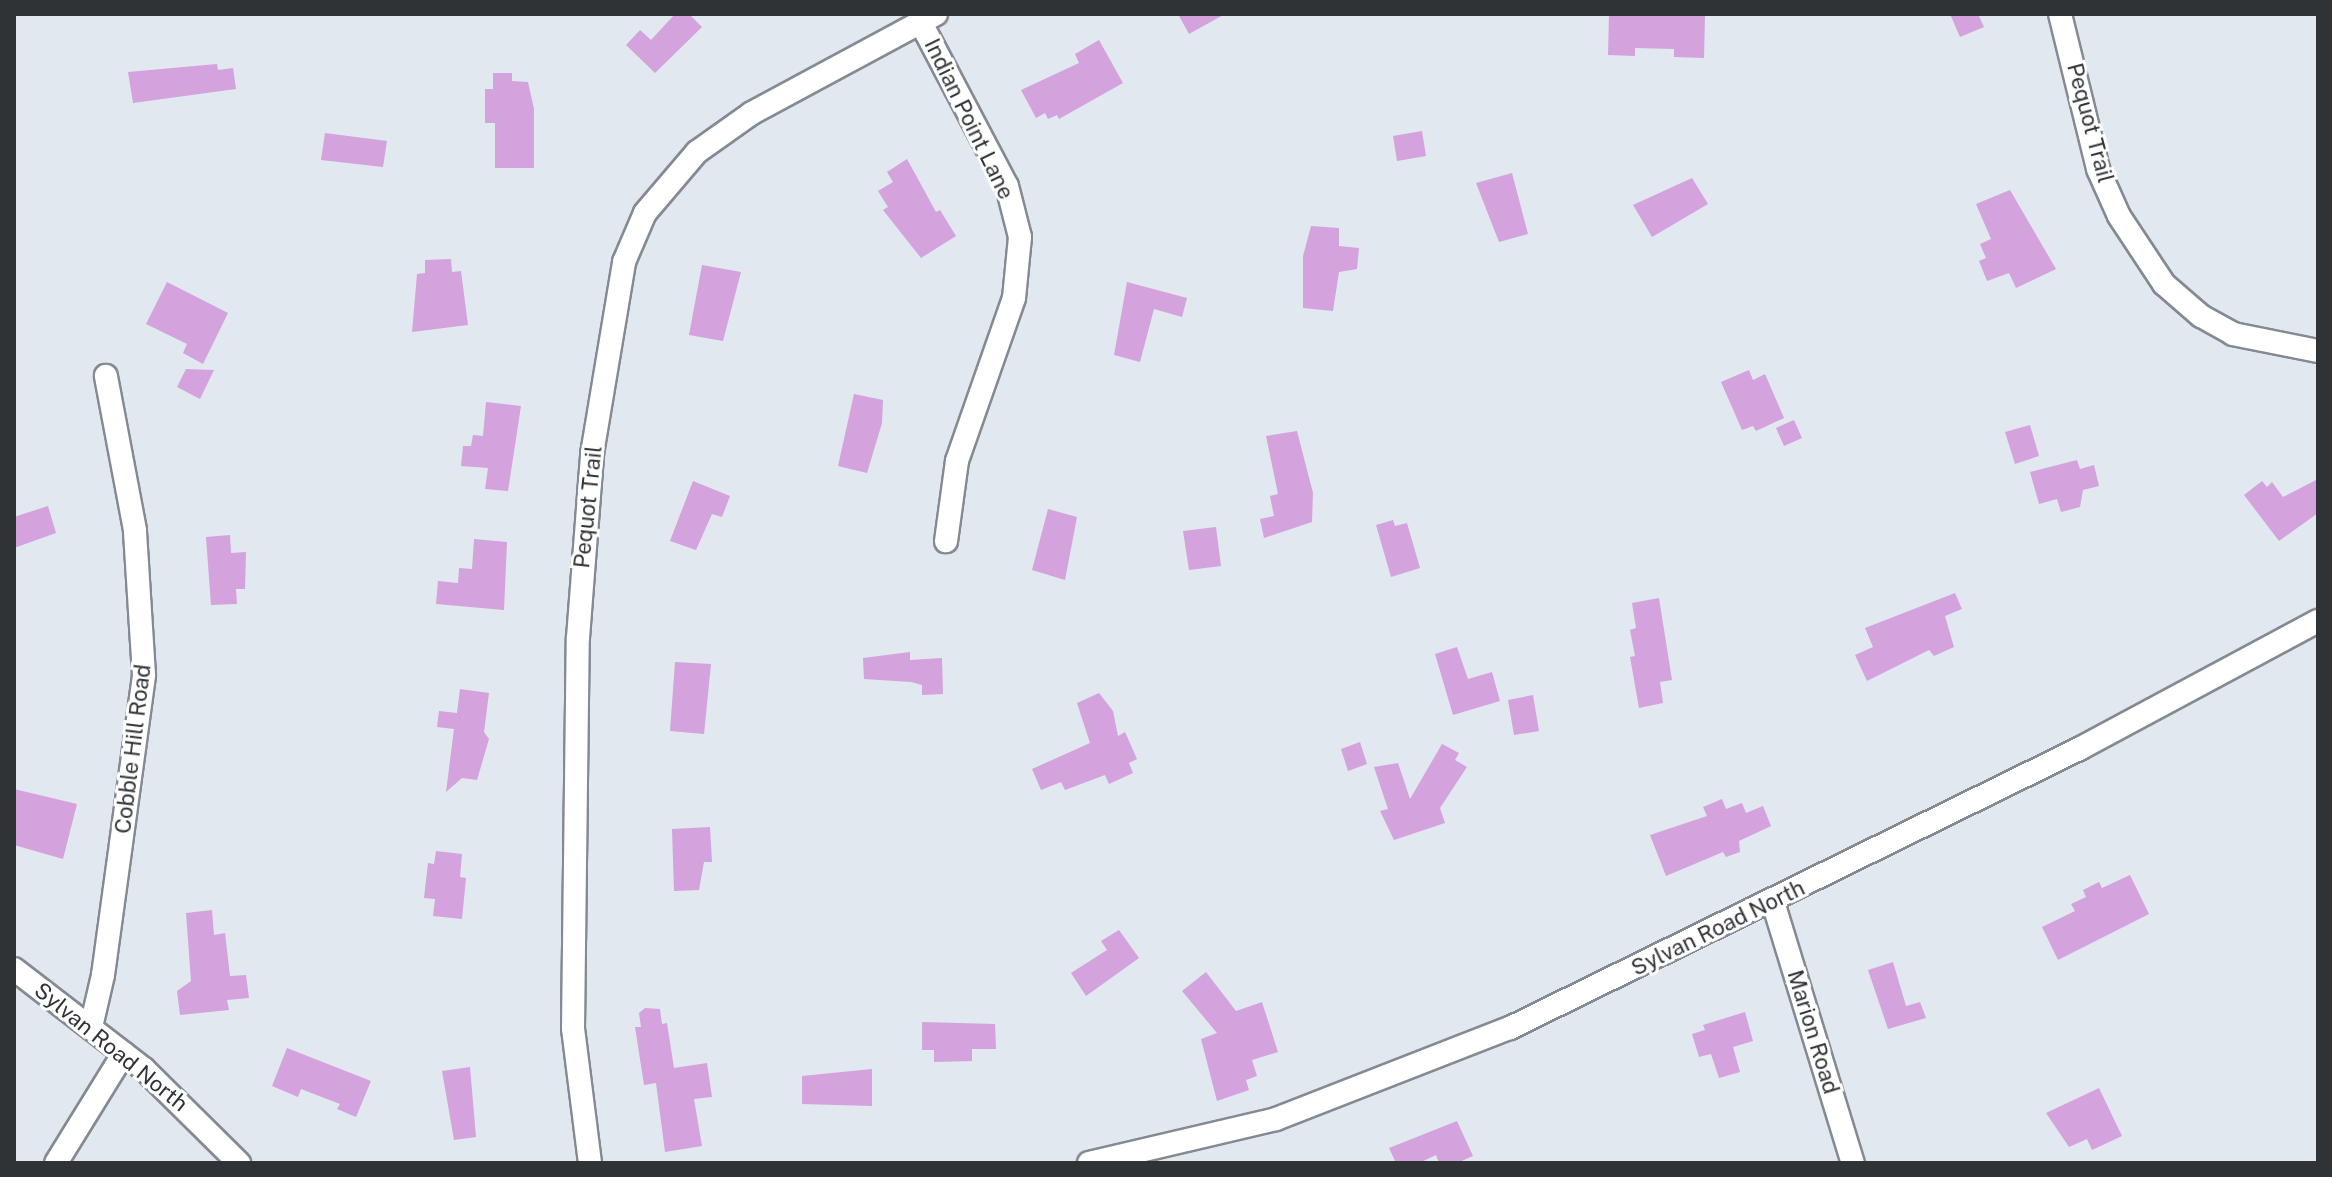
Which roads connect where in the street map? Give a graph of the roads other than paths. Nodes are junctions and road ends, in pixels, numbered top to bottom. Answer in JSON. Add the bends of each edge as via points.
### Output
{"nodes":[{"id":1,"x":2060,"y":14,"type":"edge"},
{"id":2,"x":928,"y":18,"type":"edge"},
{"id":3,"x":2318,"y":351,"type":"edge"},
{"id":4,"x":106,"y":376,"type":"dead end"},
{"id":5,"x":946,"y":541,"type":"dead end"},
{"id":6,"x":2318,"y":621,"type":"edge"},
{"id":7,"x":1773,"y":902,"type":"junction"},
{"id":8,"x":14,"y":969,"type":"edge"},
{"id":9,"x":91,"y":1027,"type":"junction"},
{"id":10,"x":124,"y":1053,"type":"junction"},
{"id":11,"x":56,"y":1163,"type":"edge"},
{"id":12,"x":239,"y":1163,"type":"edge"},
{"id":13,"x":590,"y":1163,"type":"edge"},
{"id":14,"x":1089,"y":1163,"type":"edge"},
{"id":15,"x":1853,"y":1163,"type":"edge"}],
"edges":[{"from":1,"to":3,"type":"street","name":"Pequot Trail","via":[[2098,169],[2123,224],[2164,284],[2201,316],[2233,334]]},
{"from":2,"to":5,"type":"street","name":"Indian Point Lane","via":[[1007,186],[1020,237],[1014,298],[957,461]]},
{"from":2,"to":13,"type":"street","name":"Pequot Trail","via":[[752,113],[704,146],[655,198],[624,262],[592,454],[579,610],[573,1028]]},
{"from":4,"to":9,"type":"street","name":"Cobble Hill Road","via":[[135,530],[144,675],[103,975]]},
{"from":6,"to":7,"type":"street","name":"Sylvan Road North","via":[[2079,749]]},
{"from":7,"to":14,"type":"street","name":"Sylvan Road North","via":[[1510,1028],[1352,1091],[1233,1131]]},
{"from":7,"to":15,"type":"street","name":"Marion Road"},
{"from":8,"to":9,"type":"street","name":"Sylvan Road North"},
{"from":9,"to":10,"type":"street","name":"Sylvan Road North"},
{"from":10,"to":11,"type":"street"},
{"from":10,"to":12,"type":"street","name":"Sylvan Road North"}]}
